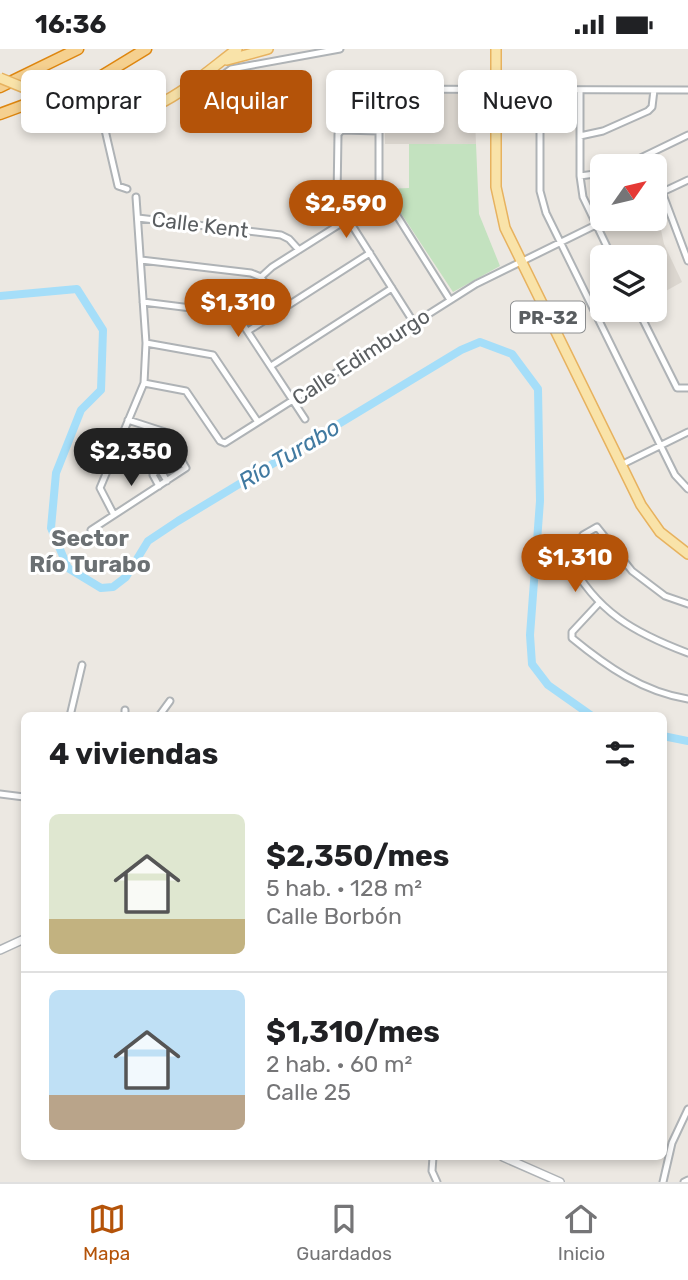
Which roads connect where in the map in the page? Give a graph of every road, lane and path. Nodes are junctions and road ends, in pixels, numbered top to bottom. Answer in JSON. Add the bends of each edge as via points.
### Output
{"nodes":[{"id":1,"x":78,"y":49,"type":"edge"},
{"id":2,"x":146,"y":49,"type":"edge"},
{"id":3,"x":237,"y":49,"type":"edge"},
{"id":4,"x":268,"y":49,"type":"edge"},
{"id":5,"x":286,"y":49,"type":"edge"},
{"id":6,"x":341,"y":49,"type":"edge"},
{"id":7,"x":498,"y":49,"type":"edge"},
{"id":8,"x":286,"y":57,"type":"junction"},
{"id":9,"x":216,"y":65,"type":"junction"},
{"id":10,"x":230,"y":70,"type":"edge"},
{"id":11,"x":498,"y":70,"type":"edge"},
{"id":12,"x":0,"y":78,"type":"edge"},
{"id":13,"x":0,"y":87,"type":"edge"},
{"id":14,"x":21,"y":87,"type":"edge"},
{"id":15,"x":580,"y":90,"type":"joint"},
{"id":16,"x":654,"y":90,"type":"junction"},
{"id":17,"x":688,"y":90,"type":"edge"},
{"id":18,"x":166,"y":99,"type":"edge"},
{"id":19,"x":0,"y":114,"type":"edge"},
{"id":20,"x":106,"y":133,"type":"edge"},
{"id":21,"x":341,"y":133,"type":"edge"},
{"id":22,"x":379,"y":133,"type":"edge"},
{"id":23,"x":498,"y":133,"type":"edge"},
{"id":24,"x":540,"y":133,"type":"edge"},
{"id":25,"x":688,"y":135,"type":"edge"},
{"id":26,"x":580,"y":136,"type":"junction"},
{"id":27,"x":649,"y":154,"type":"edge"},
{"id":28,"x":590,"y":175,"type":"edge"},
{"id":29,"x":580,"y":176,"type":"junction"},
{"id":30,"x":688,"y":180,"type":"edge"},
{"id":31,"x":127,"y":190,"type":"dead end"},
{"id":32,"x":667,"y":190,"type":"edge"},
{"id":33,"x":136,"y":197,"type":"dead end"},
{"id":34,"x":667,"y":205,"type":"edge"},
{"id":35,"x":590,"y":212,"type":"edge"},
{"id":36,"x":138,"y":218,"type":"junction"},
{"id":37,"x":348,"y":219,"type":"junction"},
{"id":38,"x":590,"y":228,"type":"edge"},
{"id":39,"x":560,"y":242,"type":"junction"},
{"id":40,"x":299,"y":250,"type":"junction"},
{"id":41,"x":370,"y":253,"type":"junction"},
{"id":42,"x":141,"y":260,"type":"junction"},
{"id":43,"x":523,"y":261,"type":"junction"},
{"id":44,"x":688,"y":261,"type":"edge"},
{"id":45,"x":261,"y":277,"type":"junction"},
{"id":46,"x":392,"y":288,"type":"junction"},
{"id":47,"x":450,"y":300,"type":"junction"},
{"id":48,"x":143,"y":302,"type":"junction"},
{"id":49,"x":282,"y":309,"type":"junction"},
{"id":50,"x":644,"y":322,"type":"edge"},
{"id":51,"x":414,"y":323,"type":"junction"},
{"id":52,"x":248,"y":331,"type":"junction"},
{"id":53,"x":146,"y":343,"type":"junction"},
{"id":54,"x":271,"y":366,"type":"junction"},
{"id":55,"x":144,"y":383,"type":"junction"},
{"id":56,"x":688,"y":388,"type":"edge"},
{"id":57,"x":293,"y":400,"type":"junction"},
{"id":58,"x":305,"y":419,"type":"dead end"},
{"id":59,"x":128,"y":420,"type":"junction"},
{"id":60,"x":258,"y":422,"type":"junction"},
{"id":61,"x":688,"y":432,"type":"edge"},
{"id":62,"x":661,"y":446,"type":"junction"},
{"id":63,"x":623,"y":464,"type":"junction"},
{"id":64,"x":167,"y":481,"type":"junction"},
{"id":65,"x":159,"y":486,"type":"junction"},
{"id":66,"x":688,"y":489,"type":"edge"},
{"id":67,"x":114,"y":515,"type":"junction"},
{"id":68,"x":91,"y":530,"type":"dead end"},
{"id":69,"x":688,"y":548,"type":"edge"},
{"id":70,"x":688,"y":554,"type":"edge"},
{"id":71,"x":599,"y":603,"type":"junction"},
{"id":72,"x":688,"y":604,"type":"edge"},
{"id":73,"x":688,"y":653,"type":"edge"},
{"id":74,"x":82,"y":665,"type":"dead end"},
{"id":75,"x":688,"y":699,"type":"edge"},
{"id":76,"x":170,"y":701,"type":"dead end"},
{"id":77,"x":71,"y":712,"type":"edge"},
{"id":78,"x":162,"y":712,"type":"edge"},
{"id":79,"x":0,"y":794,"type":"edge"},
{"id":80,"x":21,"y":797,"type":"edge"},
{"id":81,"x":21,"y":940,"type":"edge"},
{"id":82,"x":0,"y":950,"type":"edge"},
{"id":83,"x":688,"y":1109,"type":"edge"},
{"id":84,"x":433,"y":1160,"type":"edge"},
{"id":85,"x":510,"y":1160,"type":"edge"},
{"id":86,"x":438,"y":1182,"type":"edge"},
{"id":87,"x":560,"y":1182,"type":"edge"},
{"id":88,"x":663,"y":1182,"type":"edge"}],
"edges":[{"from":1,"to":13,"type":"highway"},
{"from":2,"to":19,"type":"highway","via":[[100,77]]},
{"from":3,"to":9,"type":"main road"},
{"from":4,"to":9,"type":"main road"},
{"from":5,"to":8,"type":"street"},
{"from":6,"to":8,"type":"street"},
{"from":7,"to":11,"type":"main road","number":"PR-32"},
{"from":8,"to":10,"type":"street"},
{"from":9,"to":18,"type":"main road"},
{"from":12,"to":14,"type":"main road","bridge":true},
{"from":15,"to":16,"type":"street"},
{"from":15,"to":26,"type":"street"},
{"from":16,"to":17,"type":"street"},
{"from":16,"to":26,"type":"street","via":[[648,111]]},
{"from":20,"to":31,"type":"street","via":[[118,185]]},
{"from":21,"to":37,"type":"street","via":[[337,198]]},
{"from":22,"to":47,"type":"street","via":[[382,194]]},
{"from":23,"to":43,"type":"main road","number":"PR-32","via":[[497,194],[505,228]]},
{"from":24,"to":39,"type":"street","via":[[540,191]]},
{"from":25,"to":27,"type":"street"},
{"from":26,"to":29,"type":"street"},
{"from":28,"to":29,"type":"street"},
{"from":29,"to":35,"type":"street"},
{"from":30,"to":32,"type":"street"},
{"from":33,"to":36,"type":"street"},
{"from":34,"to":44,"type":"street"},
{"from":36,"to":40,"type":"street","name":"Calle Kent","via":[[281,235]]},
{"from":36,"to":42,"type":"street"},
{"from":37,"to":40,"type":"street"},
{"from":37,"to":41,"type":"street"},
{"from":38,"to":39,"type":"street","name":"Calle Edimburgo"},
{"from":39,"to":43,"type":"street","name":"Calle Edimburgo"},
{"from":39,"to":62,"type":"street"},
{"from":40,"to":45,"type":"street"},
{"from":41,"to":46,"type":"street"},
{"from":41,"to":49,"type":"street"},
{"from":42,"to":45,"type":"street"},
{"from":42,"to":48,"type":"street"},
{"from":43,"to":47,"type":"street","name":"Calle Edimburgo"},
{"from":43,"to":63,"type":"main road","number":"PR-32"},
{"from":45,"to":49,"type":"street"},
{"from":46,"to":51,"type":"street"},
{"from":46,"to":54,"type":"street"},
{"from":47,"to":51,"type":"street","name":"Calle Edimburgo"},
{"from":48,"to":52,"type":"street","via":[[231,313]]},
{"from":48,"to":53,"type":"street"},
{"from":49,"to":52,"type":"street"},
{"from":50,"to":56,"type":"street","via":[[677,388]]},
{"from":51,"to":57,"type":"street","name":"Calle Edimburgo"},
{"from":52,"to":54,"type":"street"},
{"from":53,"to":55,"type":"street"},
{"from":53,"to":60,"type":"street","via":[[213,355]]},
{"from":54,"to":57,"type":"street"},
{"from":55,"to":59,"type":"street"},
{"from":55,"to":60,"type":"street","name":"Calle Edimburgo","via":[[186,391],[220,441],[228,442]]},
{"from":57,"to":58,"type":"street"},
{"from":57,"to":60,"type":"street","name":"Calle Edimburgo"},
{"from":59,"to":64,"type":"street","via":[[164,432],[186,468]]},
{"from":59,"to":67,"type":"street","via":[[100,488]]},
{"from":61,"to":62,"type":"street"},
{"from":62,"to":63,"type":"street"},
{"from":62,"to":66,"type":"street"},
{"from":63,"to":69,"type":"main road","number":"PR-32","via":[[655,519]]},
{"from":63,"to":70,"type":"main road","number":"PR-32","via":[[651,520]]},
{"from":64,"to":65,"type":"street"},
{"from":64,"to":65,"type":"street","via":[[156,471],[153,475]]},
{"from":65,"to":67,"type":"street"},
{"from":67,"to":68,"type":"street"},
{"from":71,"to":72,"type":"street","via":[[569,559],[583,535],[597,527],[632,571],[665,596]]},
{"from":71,"to":73,"type":"street","via":[[642,635]]},
{"from":71,"to":75,"type":"street","via":[[572,632],[572,638],[606,666],[643,685]]},
{"from":74,"to":77,"type":"street"},
{"from":76,"to":78,"type":"street"},
{"from":79,"to":80,"type":"street"},
{"from":81,"to":82,"type":"street"},
{"from":83,"to":88,"type":"street"},
{"from":84,"to":86,"type":"street"},
{"from":85,"to":87,"type":"street"}]}
